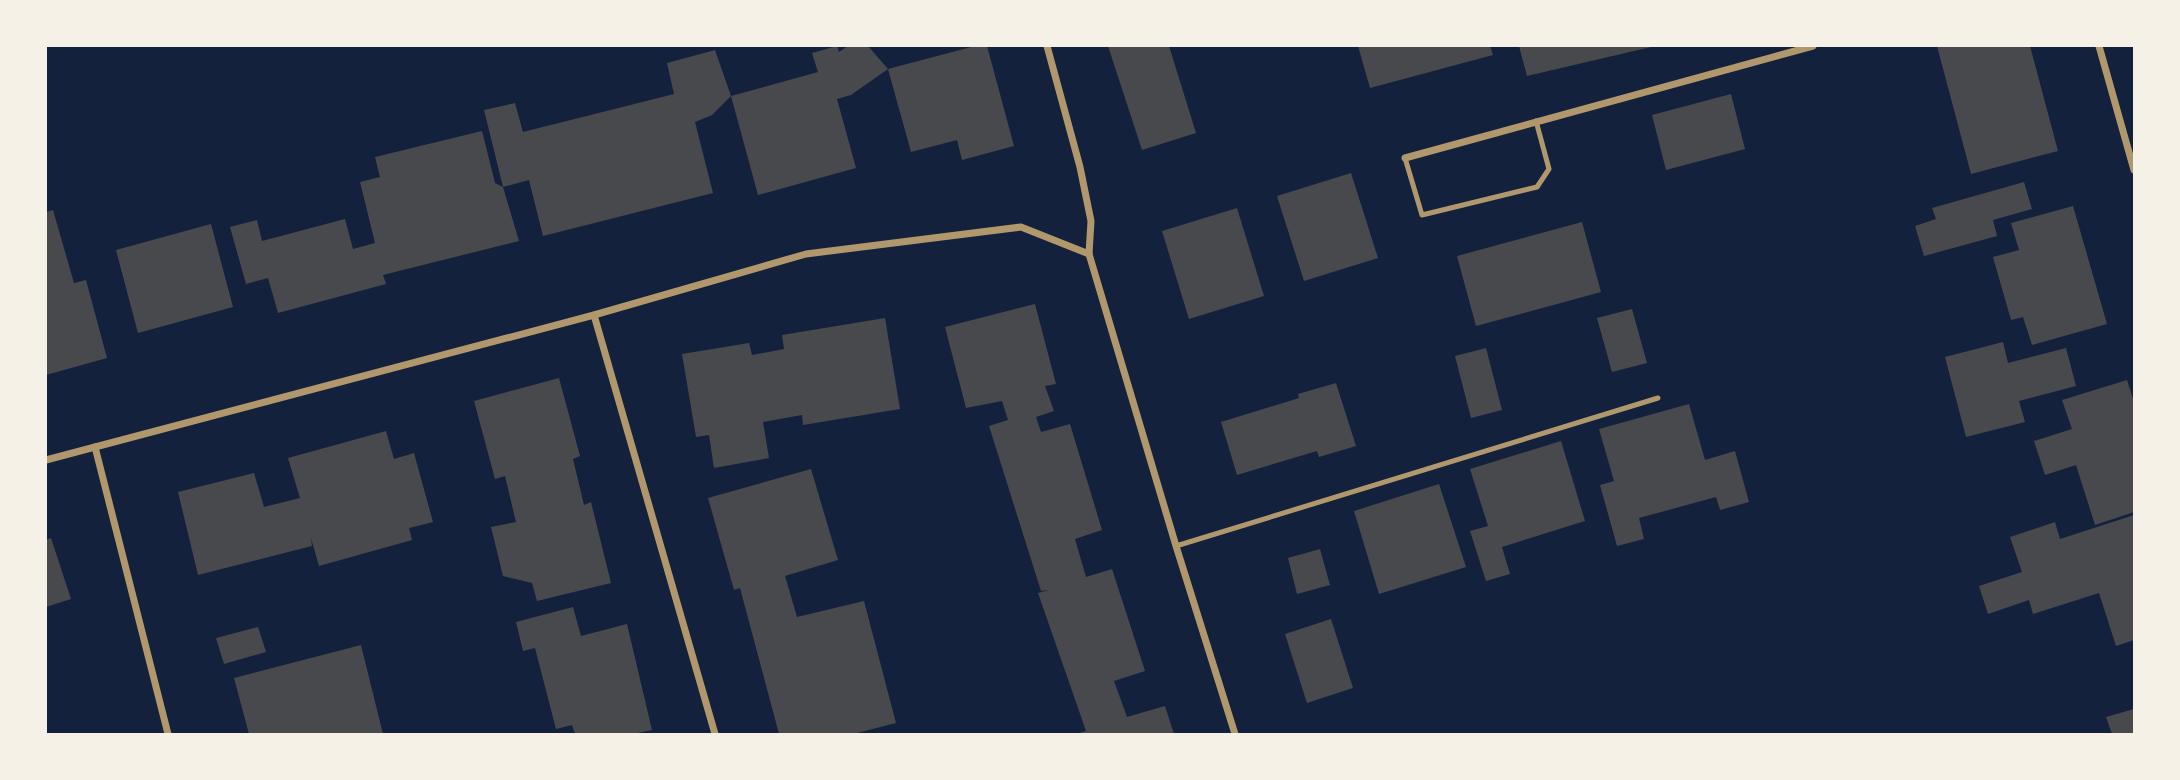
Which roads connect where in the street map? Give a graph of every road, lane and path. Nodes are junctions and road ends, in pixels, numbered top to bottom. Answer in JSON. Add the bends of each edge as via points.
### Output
{"nodes":[{"id":1,"x":1047,"y":46,"type":"edge"},
{"id":2,"x":1813,"y":46,"type":"edge"},
{"id":3,"x":2099,"y":46,"type":"edge"},
{"id":4,"x":1536,"y":121,"type":"junction"},
{"id":5,"x":1405,"y":158,"type":"joint"},
{"id":6,"x":2134,"y":170,"type":"edge"},
{"id":7,"x":1089,"y":254,"type":"junction"},
{"id":8,"x":594,"y":315,"type":"junction"},
{"id":9,"x":1658,"y":398,"type":"dead end"},
{"id":10,"x":95,"y":447,"type":"junction"},
{"id":11,"x":46,"y":460,"type":"edge"},
{"id":12,"x":1175,"y":547,"type":"junction"},
{"id":13,"x":167,"y":734,"type":"edge"},
{"id":14,"x":715,"y":734,"type":"edge"},
{"id":15,"x":1236,"y":734,"type":"edge"}],
"edges":[{"from":1,"to":7,"type":"street","via":[[1091,221]]},
{"from":2,"to":4,"type":"street"},
{"from":3,"to":6,"type":"street"},
{"from":4,"to":5,"type":"street"},
{"from":4,"to":5,"type":"lane","via":[[1549,169],[1537,187],[1422,215]]},
{"from":7,"to":8,"type":"street","via":[[1021,227],[806,254]]},
{"from":7,"to":12,"type":"street"},
{"from":8,"to":10,"type":"street"},
{"from":8,"to":14,"type":"street"},
{"from":9,"to":12,"type":"lane"},
{"from":10,"to":11,"type":"street"},
{"from":10,"to":13,"type":"street"},
{"from":12,"to":15,"type":"street"}]}
